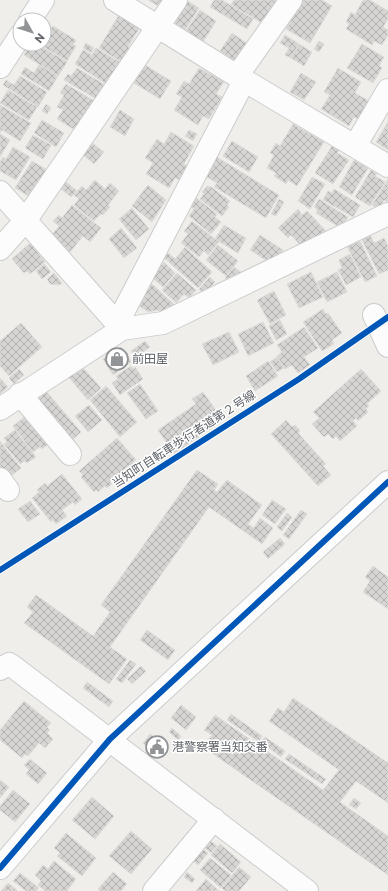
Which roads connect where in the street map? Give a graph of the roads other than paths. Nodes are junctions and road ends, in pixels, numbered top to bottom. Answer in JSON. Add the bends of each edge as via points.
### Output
{"nodes":[{"id":1,"x":43,"y":0,"type":"edge"},
{"id":2,"x":116,"y":0,"type":"edge"},
{"id":3,"x":176,"y":0,"type":"edge"},
{"id":4,"x":291,"y":0,"type":"edge"},
{"id":5,"x":35,"y":12,"type":"edge"},
{"id":6,"x":158,"y":26,"type":"junction"},
{"id":7,"x":12,"y":48,"type":"edge"},
{"id":8,"x":0,"y":67,"type":"edge"},
{"id":9,"x":241,"y":78,"type":"junction"},
{"id":10,"x":388,"y":90,"type":"edge"},
{"id":11,"x":355,"y":146,"type":"junction"},
{"id":12,"x":388,"y":166,"type":"edge"},
{"id":13,"x":0,"y":192,"type":"edge"},
{"id":14,"x":388,"y":214,"type":"edge"},
{"id":15,"x":25,"y":221,"type":"junction"},
{"id":16,"x":0,"y":249,"type":"edge"},
{"id":17,"x":376,"y":320,"type":"road end"},
{"id":18,"x":119,"y":326,"type":"junction"},
{"id":19,"x":388,"y":346,"type":"edge"},
{"id":20,"x":20,"y":394,"type":"junction"},
{"id":21,"x":0,"y":409,"type":"edge"},
{"id":22,"x":70,"y":454,"type":"dead end"},
{"id":23,"x":388,"y":482,"type":"edge"},
{"id":24,"x":0,"y":669,"type":"edge"},
{"id":25,"x":110,"y":739,"type":"junction"},
{"id":26,"x":214,"y":819,"type":"junction"},
{"id":27,"x":0,"y":868,"type":"edge"},
{"id":28,"x":154,"y":891,"type":"edge"},
{"id":29,"x":307,"y":891,"type":"edge"}],
"edges":[{"from":1,"to":5,"type":"street"},
{"from":2,"to":6,"type":"street"},
{"from":3,"to":6,"type":"street"},
{"from":4,"to":9,"type":"street"},
{"from":6,"to":9,"type":"street"},
{"from":6,"to":15,"type":"street"},
{"from":7,"to":8,"type":"street"},
{"from":9,"to":11,"type":"street"},
{"from":9,"to":18,"type":"street"},
{"from":10,"to":11,"type":"street"},
{"from":11,"to":12,"type":"street"},
{"from":13,"to":15,"type":"street"},
{"from":14,"to":18,"type":"street","via":[[163,323]]},
{"from":15,"to":16,"type":"street"},
{"from":15,"to":18,"type":"street"},
{"from":17,"to":19,"type":"street"},
{"from":18,"to":20,"type":"street"},
{"from":20,"to":21,"type":"street"},
{"from":20,"to":22,"type":"street"},
{"from":23,"to":25,"type":"street"},
{"from":24,"to":25,"type":"street","via":[[9,664]]},
{"from":25,"to":26,"type":"street"},
{"from":25,"to":27,"type":"street"},
{"from":26,"to":28,"type":"street"},
{"from":26,"to":29,"type":"street"}]}
